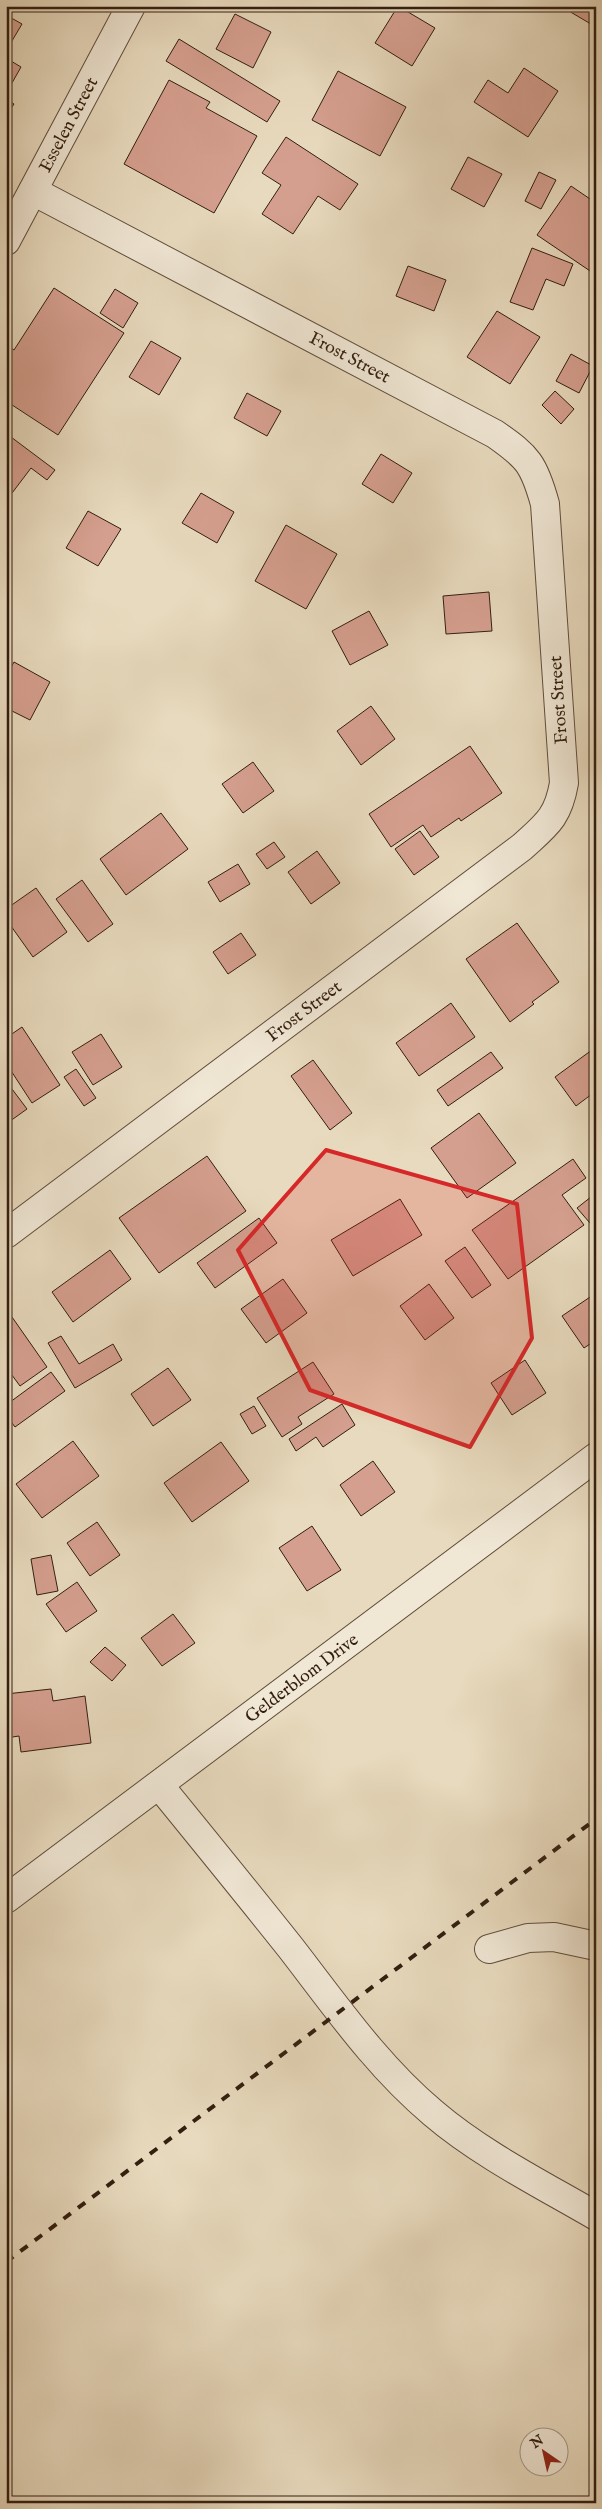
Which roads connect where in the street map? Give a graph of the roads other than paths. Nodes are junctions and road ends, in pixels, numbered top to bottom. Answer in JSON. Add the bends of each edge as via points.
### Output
{"nodes":[{"id":1,"x":131,"y":6,"type":"edge"},
{"id":2,"x":33,"y":191,"type":"junction"},
{"id":3,"x":6,"y":241,"type":"edge"},
{"id":4,"x":6,"y":1234,"type":"edge"},
{"id":5,"x":596,"y":1457,"type":"edge"},
{"id":6,"x":159,"y":1785,"type":"junction"},
{"id":7,"x":6,"y":1899,"type":"edge"},
{"id":8,"x":596,"y":1946,"type":"edge"},
{"id":9,"x":490,"y":1949,"type":"dead end"},
{"id":10,"x":596,"y":2216,"type":"edge"}],
"edges":[{"from":1,"to":2,"type":"street","name":"Esselen Street"},
{"from":2,"to":3,"type":"street","name":"Esselen Street"},
{"from":2,"to":4,"type":"street","name":"Frost Street","via":[[495,434],[530,463],[545,504],[564,784],[561,802],[554,816],[522,847]]},
{"from":5,"to":6,"type":"street","name":"Gelderblom Drive"},
{"from":6,"to":7,"type":"street","name":"Gelderblom Drive"},
{"from":6,"to":10,"type":"street","via":[[338,2012],[395,2079],[433,2114],[473,2143]]},
{"from":8,"to":9,"type":"street","via":[[554,1938],[528,1938]]}]}
